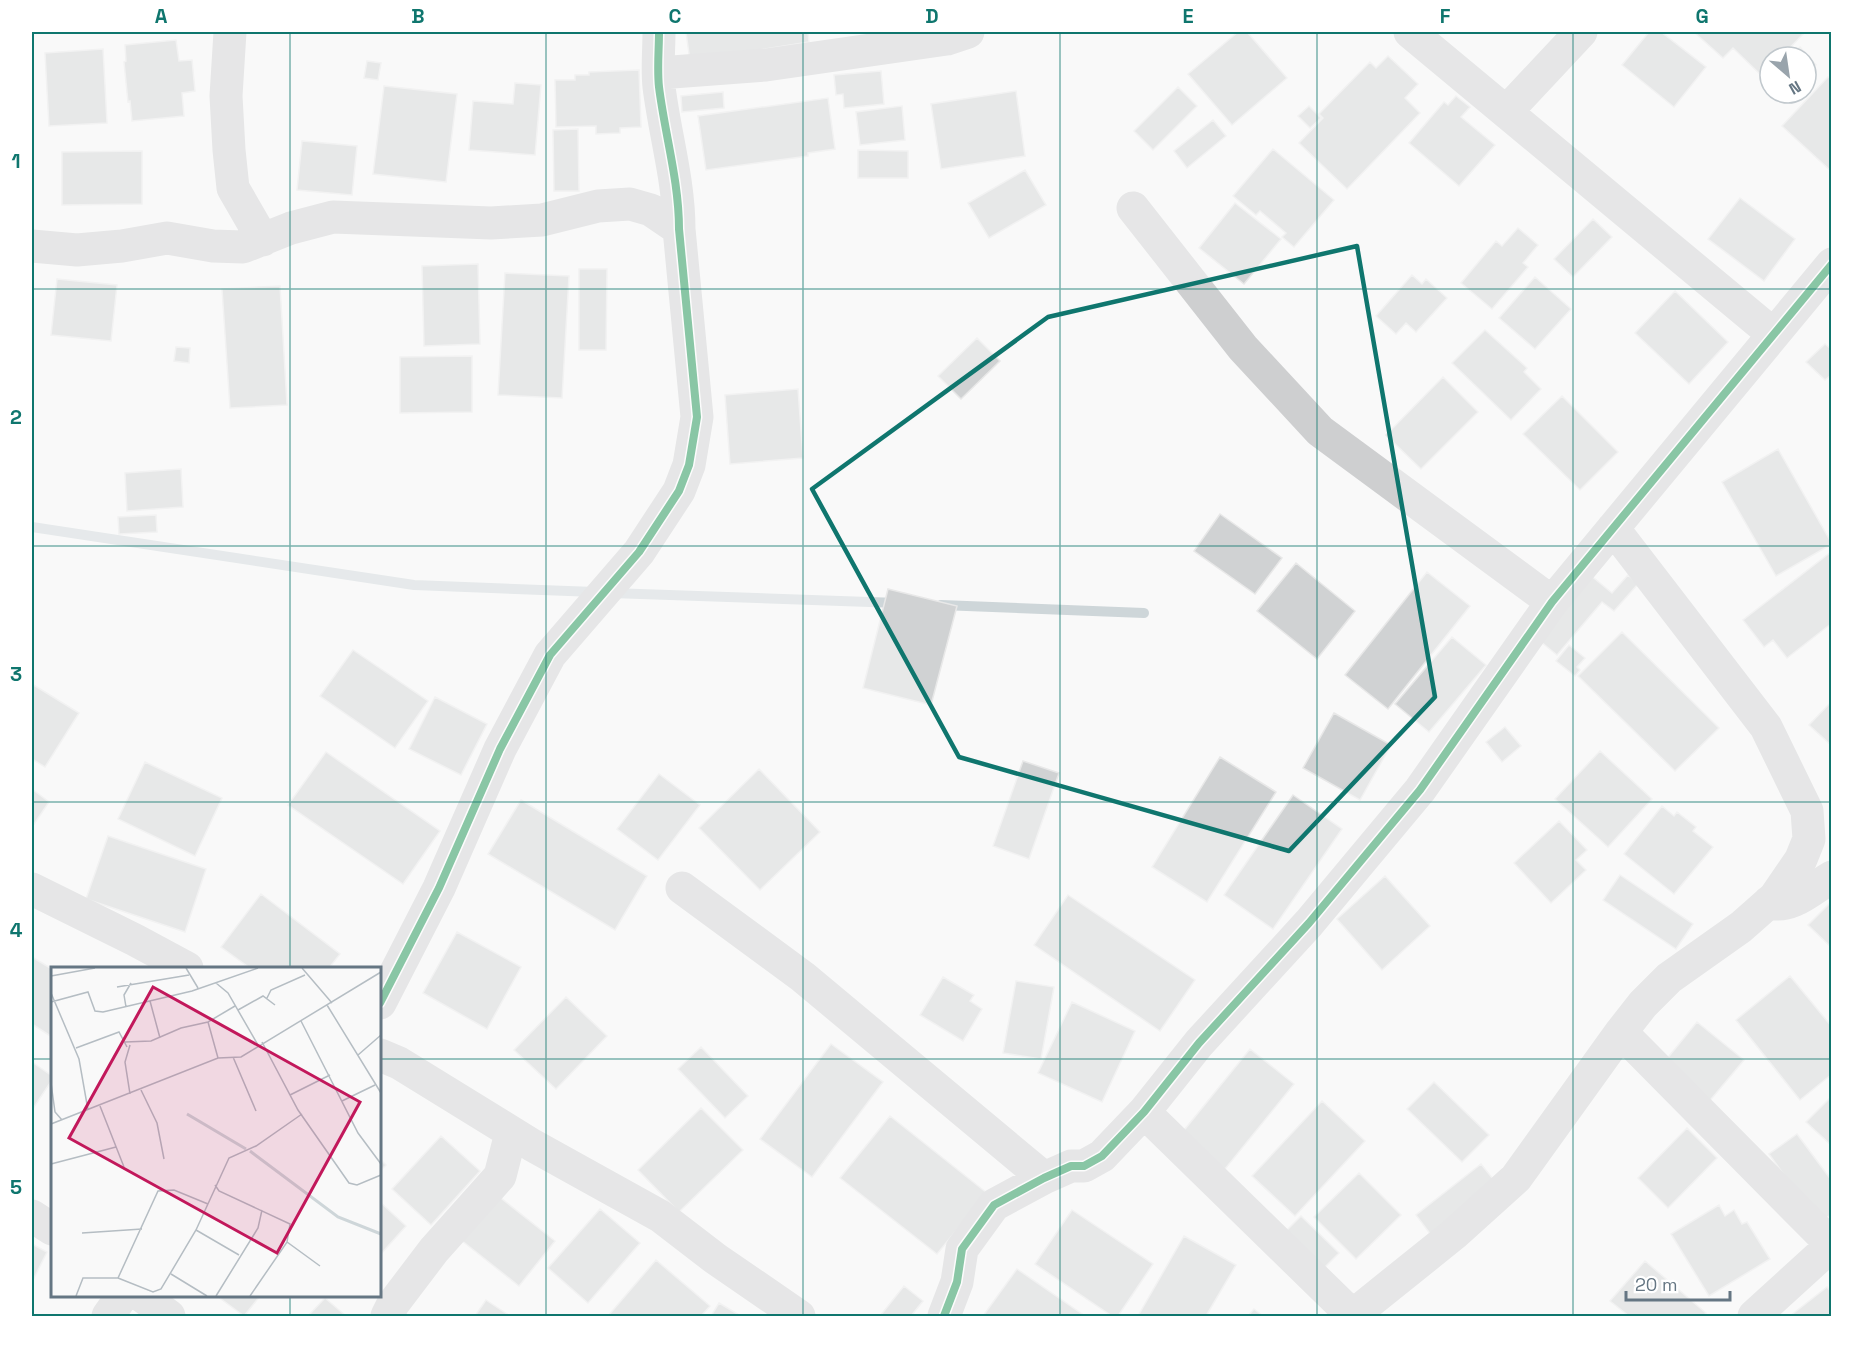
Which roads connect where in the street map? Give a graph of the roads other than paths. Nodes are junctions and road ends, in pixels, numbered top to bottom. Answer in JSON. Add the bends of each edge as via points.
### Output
{"nodes":[{"id":1,"x":230,"y":32,"type":"edge"},
{"id":2,"x":659,"y":32,"type":"edge"},
{"id":3,"x":968,"y":32,"type":"edge"},
{"id":4,"x":1410,"y":32,"type":"edge"},
{"id":5,"x":1581,"y":32,"type":"edge"},
{"id":6,"x":660,"y":73,"type":"junction"},
{"id":7,"x":1507,"y":111,"type":"junction"},
{"id":8,"x":1133,"y":208,"type":"dead end"},
{"id":9,"x":679,"y":229,"type":"junction"},
{"id":10,"x":263,"y":240,"type":"junction"},
{"id":11,"x":32,"y":246,"type":"edge"},
{"id":12,"x":1832,"y":264,"type":"edge"},
{"id":13,"x":1773,"y":334,"type":"junction"},
{"id":14,"x":1613,"y":528,"type":"junction"},
{"id":15,"x":1552,"y":602,"type":"junction"},
{"id":16,"x":1820,"y":849,"type":"edge"},
{"id":17,"x":1832,"y":877,"type":"edge"},
{"id":18,"x":682,"y":888,"type":"dead end"},
{"id":19,"x":32,"y":889,"type":"edge"},
{"id":20,"x":1769,"y":902,"type":"junction"},
{"id":21,"x":183,"y":967,"type":"edge"},
{"id":22,"x":381,"y":1001,"type":"edge"},
{"id":23,"x":1621,"y":1032,"type":"junction"},
{"id":24,"x":381,"y":1055,"type":"edge"},
{"id":25,"x":1144,"y":1112,"type":"junction"},
{"id":26,"x":511,"y":1133,"type":"junction"},
{"id":27,"x":554,"y":1158,"type":"junction"},
{"id":28,"x":500,"y":1176,"type":"junction"},
{"id":29,"x":1044,"y":1178,"type":"junction"},
{"id":30,"x":32,"y":1216,"type":"edge"},
{"id":31,"x":51,"y":1228,"type":"edge"},
{"id":32,"x":1832,"y":1245,"type":"edge"},
{"id":33,"x":121,"y":1297,"type":"edge"},
{"id":34,"x":143,"y":1297,"type":"edge"},
{"id":35,"x":1352,"y":1316,"type":"edge"},
{"id":36,"x":108,"y":1317,"type":"edge"},
{"id":37,"x":168,"y":1317,"type":"edge"},
{"id":38,"x":387,"y":1317,"type":"edge"},
{"id":39,"x":799,"y":1317,"type":"edge"},
{"id":40,"x":944,"y":1317,"type":"edge"},
{"id":41,"x":1754,"y":1317,"type":"edge"}],
"edges":[{"from":1,"to":10,"type":"street","via":[[226,96],[233,188]]},
{"from":2,"to":6,"type":"street"},
{"from":3,"to":6,"type":"street","via":[[947,39],[766,65]]},
{"from":4,"to":7,"type":"street"},
{"from":5,"to":7,"type":"street"},
{"from":6,"to":9,"type":"street"},
{"from":7,"to":13,"type":"street"},
{"from":8,"to":15,"type":"street","via":[[1243,348],[1320,432]]},
{"from":9,"to":10,"type":"street","via":[[651,210],[630,204],[598,206],[542,220],[491,223],[333,217]]},
{"from":9,"to":22,"type":"street","via":[[697,417],[689,465],[679,491],[639,552],[550,655],[500,749],[439,888]]},
{"from":10,"to":11,"type":"street","via":[[243,247],[167,238],[77,250]]},
{"from":12,"to":13,"type":"street"},
{"from":13,"to":14,"type":"street"},
{"from":14,"to":15,"type":"street"},
{"from":14,"to":16,"type":"street","via":[[1766,727],[1807,811]]},
{"from":15,"to":25,"type":"street","via":[[1420,790],[1310,923],[1199,1043]]},
{"from":16,"to":20,"type":"street","via":[[1801,859]]},
{"from":17,"to":20,"type":"street","via":[[1792,902]]},
{"from":18,"to":29,"type":"street","via":[[803,977]]},
{"from":19,"to":21,"type":"street"},
{"from":20,"to":23,"type":"street","via":[[1669,978]]},
{"from":23,"to":32,"type":"street"},
{"from":23,"to":35,"type":"street","via":[[1516,1178]]},
{"from":24,"to":26,"type":"street"},
{"from":25,"to":29,"type":"street","via":[[1101,1156],[1084,1166],[1071,1166]]},
{"from":25,"to":35,"type":"street"},
{"from":26,"to":27,"type":"street"},
{"from":26,"to":28,"type":"street"},
{"from":27,"to":28,"type":"street"},
{"from":27,"to":39,"type":"street","via":[[660,1216]]},
{"from":28,"to":38,"type":"street","via":[[434,1250]]},
{"from":29,"to":40,"type":"street","via":[[994,1205],[968,1240],[962,1249],[957,1282]]},
{"from":30,"to":31,"type":"street"},
{"from":32,"to":41,"type":"street"},
{"from":33,"to":36,"type":"street"},
{"from":34,"to":37,"type":"street"}]}
